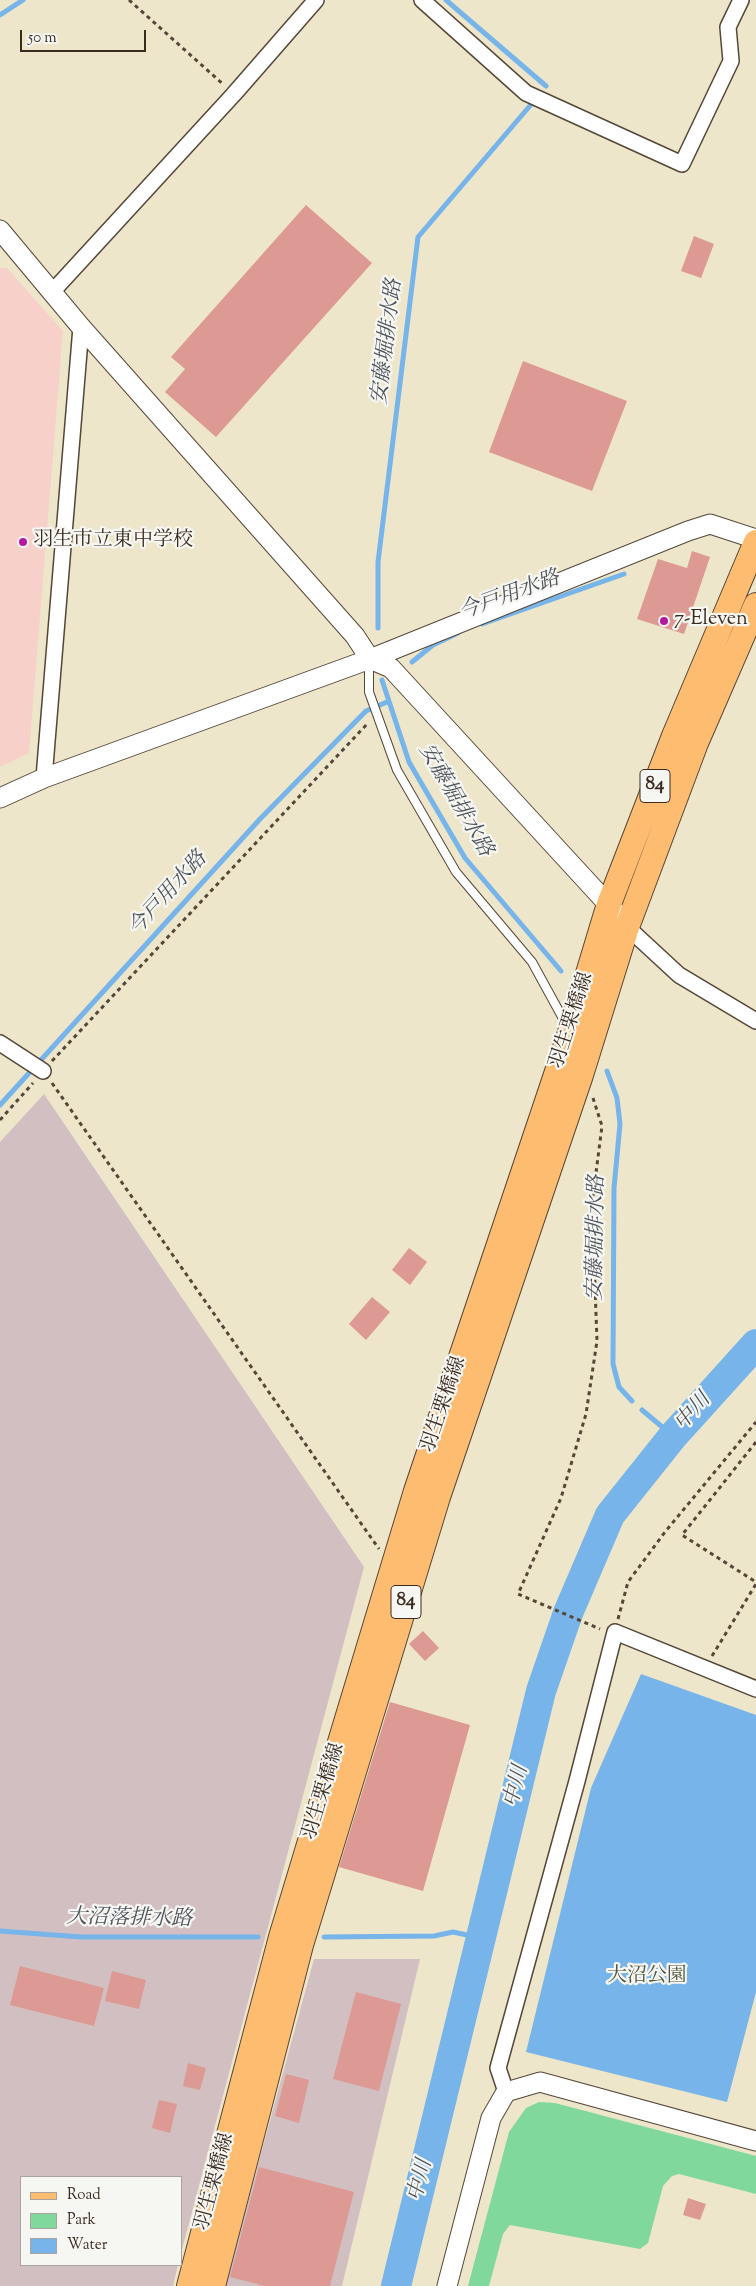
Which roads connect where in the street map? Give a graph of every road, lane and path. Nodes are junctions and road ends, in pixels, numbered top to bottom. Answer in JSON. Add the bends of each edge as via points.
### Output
{"nodes":[{"id":1,"x":129,"y":0,"type":"edge"},
{"id":2,"x":316,"y":0,"type":"edge"},
{"id":3,"x":422,"y":0,"type":"edge"},
{"id":4,"x":740,"y":0,"type":"edge"},
{"id":5,"x":234,"y":94,"type":"junction"},
{"id":6,"x":0,"y":230,"type":"edge"},
{"id":7,"x":53,"y":291,"type":"junction"},
{"id":8,"x":81,"y":327,"type":"junction"},
{"id":9,"x":756,"y":541,"type":"edge"},
{"id":10,"x":756,"y":605,"type":"edge"},
{"id":11,"x":370,"y":658,"type":"junction"},
{"id":12,"x":377,"y":717,"type":"junction"},
{"id":13,"x":44,"y":778,"type":"junction"},
{"id":14,"x":0,"y":798,"type":"edge"},
{"id":15,"x":609,"y":904,"type":"junction"},
{"id":16,"x":627,"y":926,"type":"junction"},
{"id":17,"x":756,"y":1021,"type":"edge"},
{"id":18,"x":570,"y":1033,"type":"junction"},
{"id":19,"x":0,"y":1043,"type":"edge"},
{"id":20,"x":43,"y":1070,"type":"junction"},
{"id":21,"x":581,"y":1075,"type":"junction"},
{"id":22,"x":0,"y":1120,"type":"edge"},
{"id":23,"x":756,"y":1422,"type":"edge"},
{"id":24,"x":756,"y":1442,"type":"edge"},
{"id":25,"x":393,"y":1569,"type":"junction"},
{"id":26,"x":756,"y":1583,"type":"edge"},
{"id":27,"x":615,"y":1632,"type":"junction"},
{"id":28,"x":704,"y":1668,"type":"junction"},
{"id":29,"x":756,"y":1689,"type":"edge"},
{"id":30,"x":506,"y":2092,"type":"junction"},
{"id":31,"x":756,"y":2141,"type":"edge"},
{"id":32,"x":189,"y":2286,"type":"edge"},
{"id":33,"x":213,"y":2286,"type":"edge"},
{"id":34,"x":447,"y":2286,"type":"edge"}],
"edges":[{"from":1,"to":5,"type":"path"},
{"from":2,"to":5,"type":"street"},
{"from":3,"to":4,"type":"street","via":[[526,93],[682,164],[731,61],[728,27]]},
{"from":5,"to":7,"type":"street"},
{"from":6,"to":7,"type":"street"},
{"from":7,"to":8,"type":"street"},
{"from":8,"to":11,"type":"street"},
{"from":8,"to":13,"type":"street"},
{"from":9,"to":11,"type":"street","via":[[710,524],[703,526]]},
{"from":9,"to":15,"type":"main road","name":"羽生栗橋線","number":"84","via":[[674,736]]},
{"from":10,"to":16,"type":"main road","name":"羽生栗橋線","number":"84","via":[[696,743]]},
{"from":11,"to":12,"type":"lane","via":[[369,692]]},
{"from":11,"to":13,"type":"street"},
{"from":11,"to":15,"type":"street","via":[[391,668]]},
{"from":12,"to":18,"type":"lane","via":[[397,770],[456,872],[532,962]]},
{"from":12,"to":20,"type":"path","via":[[362,726]]},
{"from":13,"to":14,"type":"street"},
{"from":15,"to":16,"type":"street"},
{"from":15,"to":18,"type":"main road","name":"羽生栗橋線","number":"84"},
{"from":16,"to":17,"type":"street","via":[[679,975]]},
{"from":16,"to":21,"type":"main road","name":"羽生栗橋線","number":"84"},
{"from":18,"to":25,"type":"main road","name":"羽生栗橋線","number":"84","via":[[416,1491]]},
{"from":19,"to":20,"type":"street"},
{"from":20,"to":22,"type":"path"},
{"from":20,"to":25,"type":"path"},
{"from":21,"to":27,"type":"path","via":[[597,1105],[602,1126],[592,1204],[598,1341],[586,1414],[561,1498],[518,1594],[600,1629]]},
{"from":21,"to":33,"type":"main road","name":"羽生栗橋線","number":"84","via":[[438,1497],[304,1935]]},
{"from":23,"to":27,"type":"path","via":[[628,1582]]},
{"from":24,"to":26,"type":"path","via":[[682,1535]]},
{"from":25,"to":32,"type":"main road","name":"羽生栗橋線","number":"84","via":[[282,1937]]},
{"from":26,"to":28,"type":"path"},
{"from":27,"to":28,"type":"street"},
{"from":27,"to":30,"type":"street","via":[[498,2068]]},
{"from":28,"to":29,"type":"street"},
{"from":30,"to":31,"type":"street","via":[[540,2082]]},
{"from":30,"to":34,"type":"street","via":[[491,2118]]}]}
